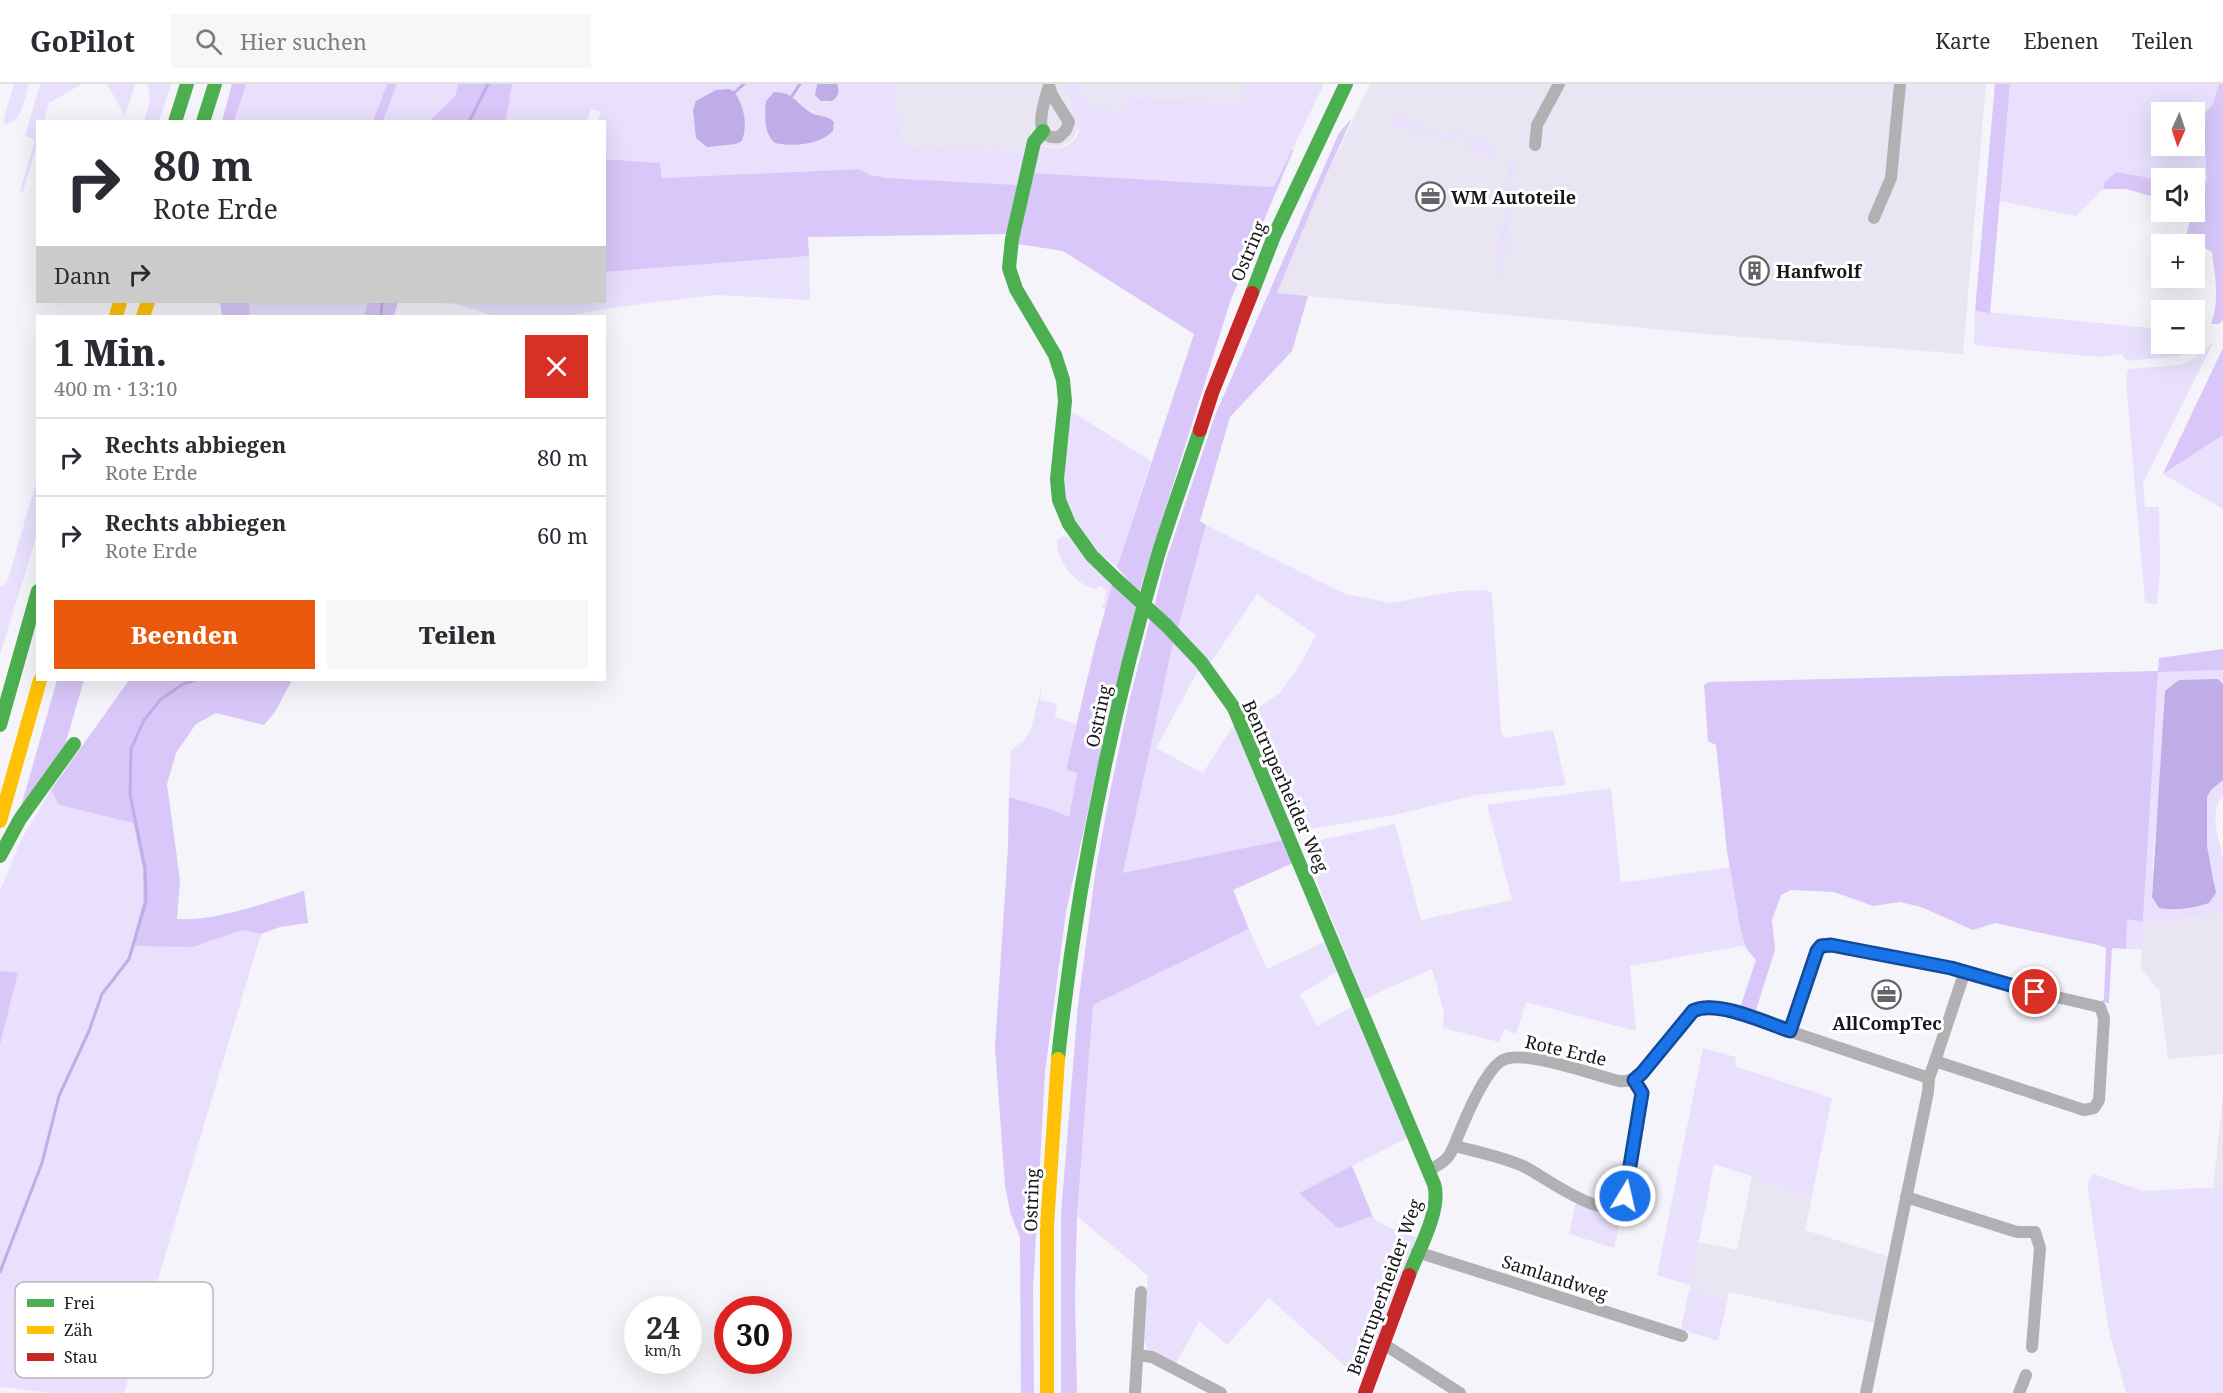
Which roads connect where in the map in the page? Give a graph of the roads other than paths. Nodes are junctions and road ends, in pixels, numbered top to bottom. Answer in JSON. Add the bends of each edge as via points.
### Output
{"nodes":[{"id":1,"x":187,"y":84,"type":"edge"},
{"id":2,"x":215,"y":84,"type":"edge"},
{"id":3,"x":1346,"y":84,"type":"edge"},
{"id":4,"x":1559,"y":84,"type":"edge"},
{"id":5,"x":1900,"y":84,"type":"edge"},
{"id":6,"x":1049,"y":85,"type":"edge"},
{"id":7,"x":176,"y":120,"type":"edge"},
{"id":8,"x":204,"y":120,"type":"edge"},
{"id":9,"x":210,"y":120,"type":"edge"},
{"id":10,"x":1042,"y":131,"type":"junction"},
{"id":11,"x":1535,"y":145,"type":"dead end"},
{"id":12,"x":1874,"y":218,"type":"dead end"},
{"id":13,"x":36,"y":598,"type":"edge"},
{"id":14,"x":40,"y":681,"type":"edge"},
{"id":15,"x":0,"y":725,"type":"edge"},
{"id":16,"x":74,"y":744,"type":"dead end"},
{"id":17,"x":0,"y":821,"type":"edge"},
{"id":18,"x":0,"y":856,"type":"edge"},
{"id":19,"x":1965,"y":971,"type":"junction"},
{"id":20,"x":1790,"y":1031,"type":"junction"},
{"id":21,"x":1935,"y":1061,"type":"junction"},
{"id":22,"x":1929,"y":1078,"type":"junction"},
{"id":23,"x":1634,"y":1080,"type":"junction"},
{"id":24,"x":1455,"y":1146,"type":"junction"},
{"id":25,"x":1429,"y":1170,"type":"junction"},
{"id":26,"x":1906,"y":1197,"type":"junction"},
{"id":27,"x":1417,"y":1252,"type":"junction"},
{"id":28,"x":1141,"y":1292,"type":"dead end"},
{"id":29,"x":1682,"y":1336,"type":"dead end"},
{"id":30,"x":1382,"y":1343,"type":"junction"},
{"id":31,"x":2032,"y":1347,"type":"dead end"},
{"id":32,"x":1138,"y":1355,"type":"junction"},
{"id":33,"x":2026,"y":1375,"type":"dead end"},
{"id":34,"x":1047,"y":1393,"type":"edge"},
{"id":35,"x":1135,"y":1393,"type":"edge"},
{"id":36,"x":1221,"y":1393,"type":"edge"},
{"id":37,"x":1365,"y":1393,"type":"edge"},
{"id":38,"x":1460,"y":1393,"type":"edge"},
{"id":39,"x":1866,"y":1393,"type":"edge"},
{"id":40,"x":2019,"y":1393,"type":"edge"}],
"edges":[{"from":1,"to":7,"type":"main road"},
{"from":2,"to":8,"type":"main road"},
{"from":2,"to":9,"type":"main road"},
{"from":3,"to":34,"type":"main road","name":"Ostring","via":[[1284,212],[1217,377],[1158,555],[1129,659],[1096,814],[1063,1019],[1050,1167]]},
{"from":4,"to":11,"type":"street","via":[[1540,117]]},
{"from":5,"to":12,"type":"street","via":[[1891,178]]},
{"from":6,"to":10,"type":"street","via":[[1040,122]]},
{"from":6,"to":10,"type":"street","via":[[1068,118],[1068,126],[1059,137]]},
{"from":10,"to":25,"type":"main road","name":"Bentruperheider Weg","bridge":true,"via":[[1034,142],[1009,268],[1062,374],[1065,401],[1057,479],[1059,500],[1069,524],[1092,556],[1201,662],[1234,708]]},
{"from":13,"to":15,"type":"main road"},
{"from":14,"to":17,"type":"main road"},
{"from":16,"to":18,"type":"main road","via":[[20,819]]},
{"from":19,"to":20,"type":"street","via":[[1821,946]]},
{"from":19,"to":21,"type":"street"},
{"from":19,"to":21,"type":"street","via":[[2100,1007],[2104,1018],[2099,1100],[2094,1108],[2084,1110]]},
{"from":20,"to":22,"type":"street"},
{"from":20,"to":23,"type":"street","via":[[1717,1007],[1700,1008],[1693,1011]]},
{"from":21,"to":22,"type":"street"},
{"from":22,"to":26,"type":"street"},
{"from":23,"to":24,"type":"street","name":"Rote Erde","via":[[1619,1081],[1532,1058],[1505,1059],[1491,1071]]},
{"from":23,"to":24,"type":"street","via":[[1642,1093],[1625,1196],[1618,1206],[1605,1207],[1569,1195],[1524,1167]]},
{"from":24,"to":25,"type":"street","name":"Rote Erde","via":[[1445,1163]]},
{"from":25,"to":27,"type":"main road","name":"Bentruperheider Weg","via":[[1437,1200]]},
{"from":26,"to":31,"type":"street","via":[[2017,1232],[2035,1232],[2040,1248]]},
{"from":26,"to":39,"type":"street"},
{"from":27,"to":29,"type":"street","name":"Samlandweg"},
{"from":27,"to":30,"type":"main road","name":"Bentruperheider Weg"},
{"from":28,"to":32,"type":"street"},
{"from":30,"to":37,"type":"main road","name":"Bentruperheider Weg"},
{"from":30,"to":38,"type":"street"},
{"from":32,"to":35,"type":"street"},
{"from":32,"to":36,"type":"street","via":[[1158,1360]]},
{"from":33,"to":40,"type":"street"}]}
